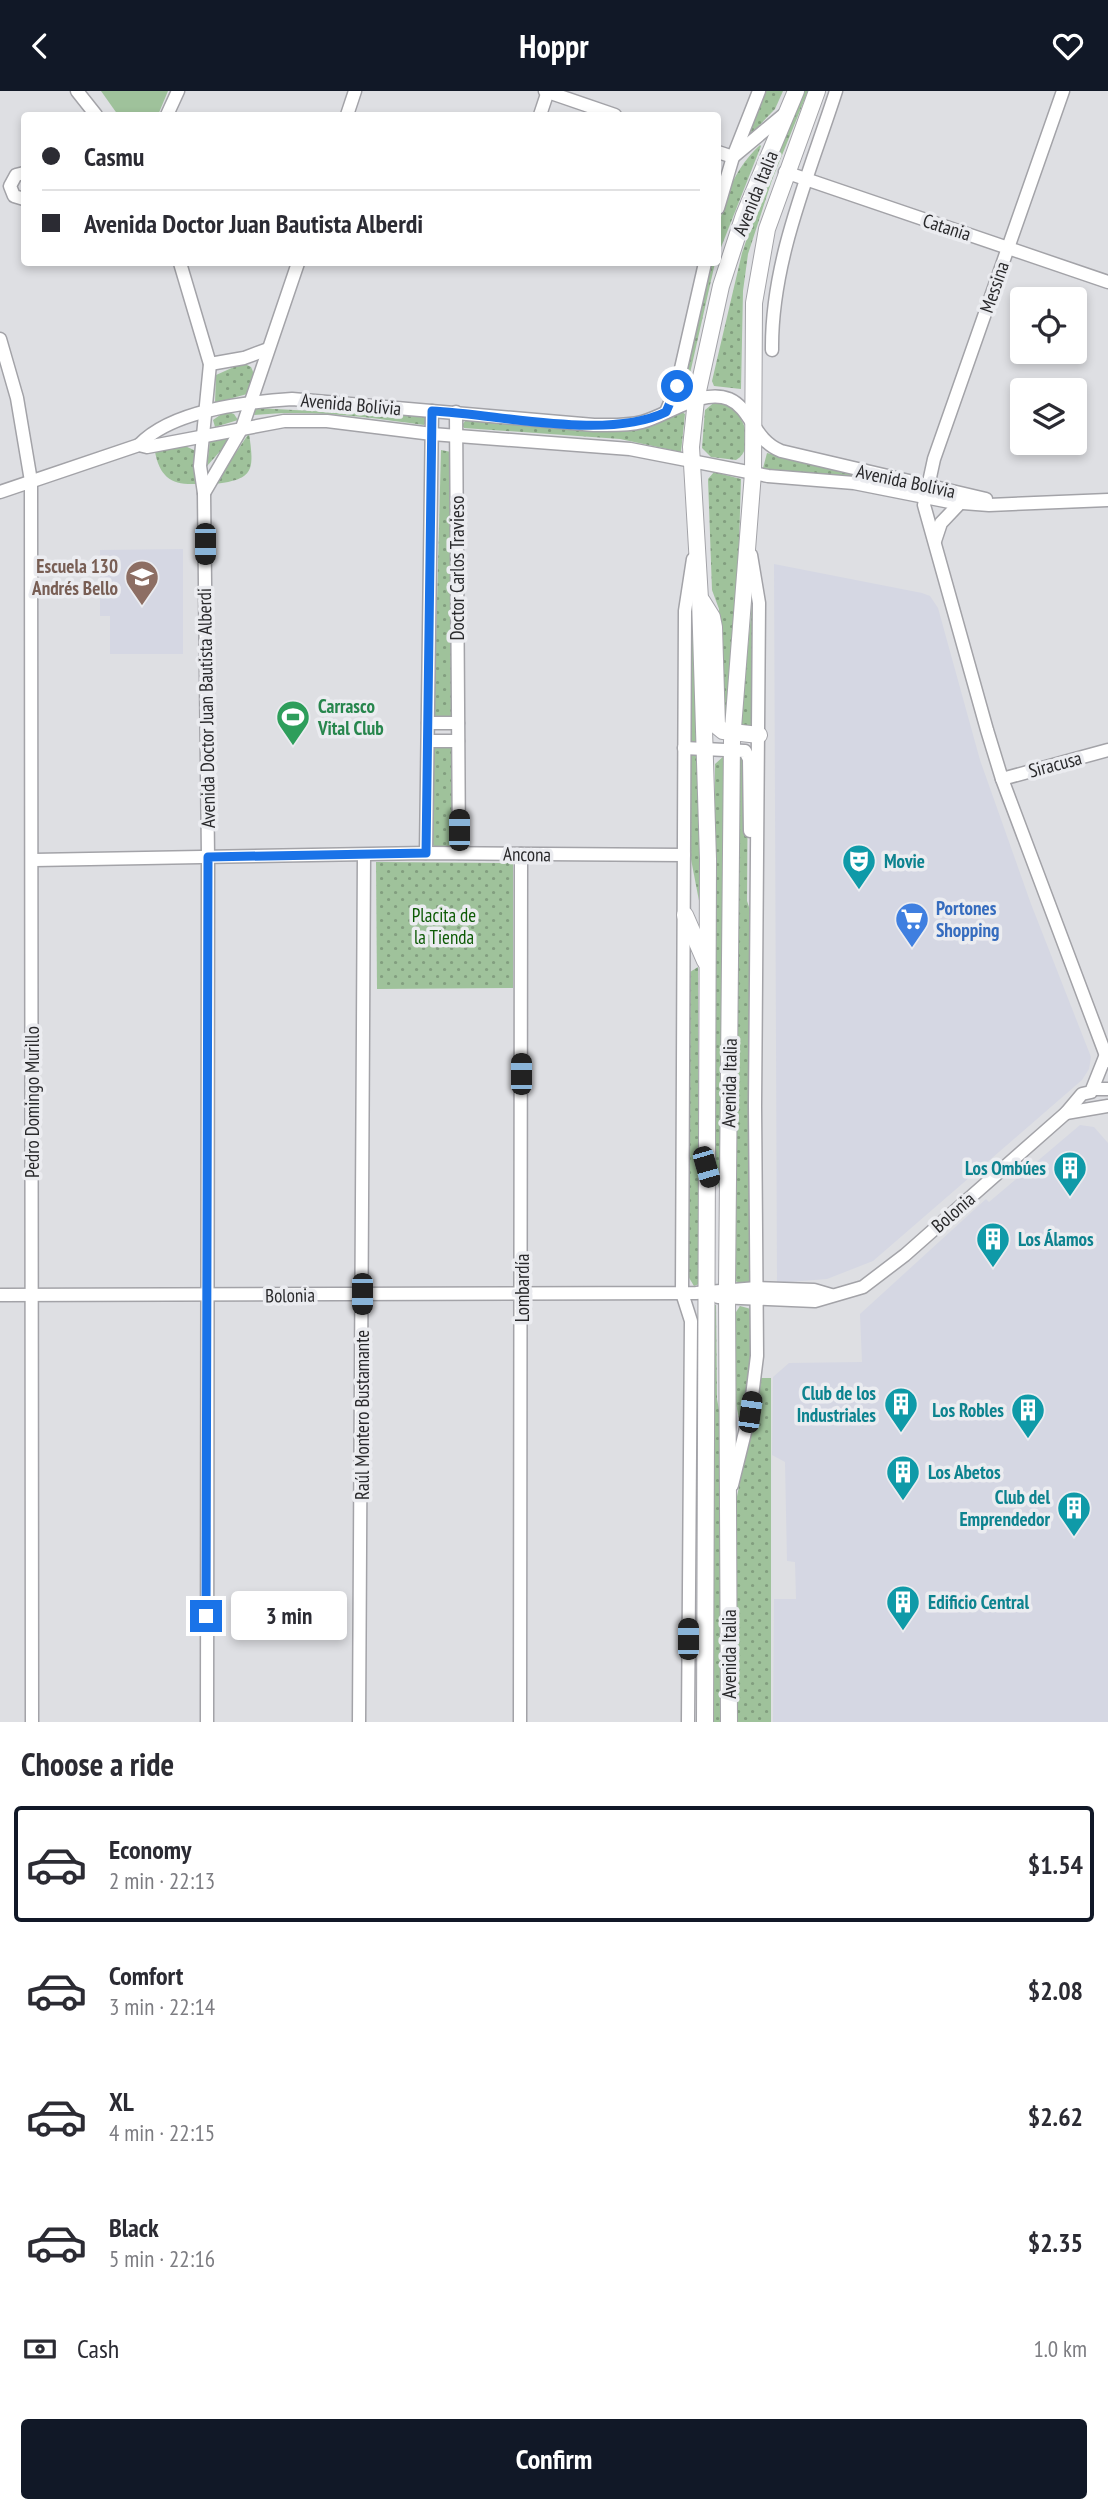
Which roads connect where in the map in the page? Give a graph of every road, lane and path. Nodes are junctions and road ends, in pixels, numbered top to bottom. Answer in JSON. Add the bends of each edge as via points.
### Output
{"nodes":[{"id":1,"x":77,"y":91,"type":"edge"},
{"id":2,"x":178,"y":91,"type":"edge"},
{"id":3,"x":355,"y":91,"type":"edge"},
{"id":4,"x":547,"y":91,"type":"edge"},
{"id":5,"x":760,"y":91,"type":"edge"},
{"id":6,"x":796,"y":91,"type":"edge"},
{"id":7,"x":817,"y":91,"type":"edge"},
{"id":8,"x":836,"y":91,"type":"edge"},
{"id":9,"x":1063,"y":91,"type":"edge"},
{"id":10,"x":788,"y":110,"type":"junction"},
{"id":11,"x":94,"y":112,"type":"edge"},
{"id":12,"x":168,"y":112,"type":"edge"},
{"id":13,"x":348,"y":112,"type":"edge"},
{"id":14,"x":541,"y":112,"type":"edge"},
{"id":15,"x":606,"y":112,"type":"edge"},
{"id":16,"x":721,"y":153,"type":"edge"},
{"id":17,"x":733,"y":157,"type":"junction"},
{"id":18,"x":785,"y":172,"type":"junction"},
{"id":19,"x":21,"y":174,"type":"edge"},
{"id":20,"x":807,"y":180,"type":"junction"},
{"id":21,"x":21,"y":198,"type":"edge"},
{"id":22,"x":721,"y":198,"type":"edge"},
{"id":23,"x":1008,"y":247,"type":"junction"},
{"id":24,"x":181,"y":266,"type":"edge"},
{"id":25,"x":297,"y":266,"type":"edge"},
{"id":26,"x":704,"y":266,"type":"edge"},
{"id":27,"x":1108,"y":282,"type":"edge"},
{"id":28,"x":0,"y":339,"type":"edge"},
{"id":29,"x":268,"y":349,"type":"junction"},
{"id":30,"x":772,"y":350,"type":"dead end"},
{"id":31,"x":209,"y":364,"type":"junction"},
{"id":32,"x":696,"y":400,"type":"junction"},
{"id":33,"x":252,"y":402,"type":"junction"},
{"id":34,"x":432,"y":411,"type":"junction"},
{"id":35,"x":207,"y":412,"type":"junction"},
{"id":36,"x":456,"y":412,"type":"junction"},
{"id":37,"x":666,"y":412,"type":"junction"},
{"id":38,"x":242,"y":428,"type":"junction"},
{"id":39,"x":754,"y":431,"type":"junction"},
{"id":40,"x":432,"y":434,"type":"junction"},
{"id":41,"x":456,"y":435,"type":"junction"},
{"id":42,"x":205,"y":436,"type":"junction"},
{"id":43,"x":139,"y":445,"type":"junction"},
{"id":44,"x":691,"y":462,"type":"junction"},
{"id":45,"x":753,"y":473,"type":"junction"},
{"id":46,"x":31,"y":481,"type":"junction"},
{"id":47,"x":926,"y":491,"type":"junction"},
{"id":48,"x":0,"y":492,"type":"edge"},
{"id":49,"x":204,"y":493,"type":"junction"},
{"id":50,"x":1108,"y":500,"type":"edge"},
{"id":51,"x":960,"y":503,"type":"junction"},
{"id":52,"x":998,"y":503,"type":"junction"},
{"id":53,"x":934,"y":541,"type":"junction"},
{"id":54,"x":748,"y":544,"type":"junction"},
{"id":55,"x":696,"y":545,"type":"junction"},
{"id":56,"x":700,"y":599,"type":"junction"},
{"id":57,"x":428,"y":723,"type":"junction"},
{"id":58,"x":458,"y":723,"type":"junction"},
{"id":59,"x":759,"y":735,"type":"junction"},
{"id":60,"x":428,"y":741,"type":"junction"},
{"id":61,"x":458,"y":741,"type":"junction"},
{"id":62,"x":732,"y":741,"type":"junction"},
{"id":63,"x":684,"y":748,"type":"junction"},
{"id":64,"x":706,"y":749,"type":"junction"},
{"id":65,"x":1108,"y":750,"type":"edge"},
{"id":66,"x":1002,"y":779,"type":"junction"},
{"id":67,"x":426,"y":853,"type":"junction"},
{"id":68,"x":459,"y":853,"type":"junction"},
{"id":69,"x":521,"y":854,"type":"junction"},
{"id":70,"x":365,"y":855,"type":"junction"},
{"id":71,"x":684,"y":855,"type":"junction"},
{"id":72,"x":208,"y":857,"type":"junction"},
{"id":73,"x":34,"y":860,"type":"junction"},
{"id":74,"x":757,"y":911,"type":"junction"},
{"id":75,"x":685,"y":915,"type":"junction"},
{"id":76,"x":707,"y":966,"type":"junction"},
{"id":77,"x":1107,"y":1056,"type":"edge"},
{"id":78,"x":1098,"y":1090,"type":"edge"},
{"id":79,"x":1101,"y":1106,"type":"edge"},
{"id":80,"x":1066,"y":1113,"type":"junction"},
{"id":81,"x":1108,"y":1121,"type":"edge"},
{"id":82,"x":682,"y":1293,"type":"junction"},
{"id":83,"x":719,"y":1293,"type":"junction"},
{"id":84,"x":362,"y":1294,"type":"junction"},
{"id":85,"x":522,"y":1294,"type":"junction"},
{"id":86,"x":757,"y":1294,"type":"junction"},
{"id":87,"x":0,"y":1295,"type":"edge"},
{"id":88,"x":31,"y":1296,"type":"junction"},
{"id":89,"x":205,"y":1296,"type":"junction"},
{"id":90,"x":689,"y":1465,"type":"junction"},
{"id":91,"x":706,"y":1466,"type":"junction"},
{"id":92,"x":729,"y":1501,"type":"junction"},
{"id":93,"x":697,"y":1557,"type":"junction"},
{"id":94,"x":32,"y":1722,"type":"edge"},
{"id":95,"x":207,"y":1722,"type":"edge"},
{"id":96,"x":359,"y":1722,"type":"edge"},
{"id":97,"x":520,"y":1722,"type":"edge"},
{"id":98,"x":688,"y":1722,"type":"edge"},
{"id":99,"x":705,"y":1722,"type":"edge"},
{"id":100,"x":729,"y":1722,"type":"edge"}],
"edges":[{"from":1,"to":11,"type":"street"},
{"from":2,"to":12,"type":"street"},
{"from":3,"to":13,"type":"street"},
{"from":4,"to":14,"type":"street"},
{"from":4,"to":15,"type":"street"},
{"from":5,"to":17,"type":"street","name":"Avenida Italia"},
{"from":6,"to":10,"type":"main road","name":"Avenida Italia"},
{"from":7,"to":18,"type":"main road","name":"Avenida Italia"},
{"from":8,"to":20,"type":"street"},
{"from":9,"to":23,"type":"street","name":"Messina"},
{"from":10,"to":17,"type":"street"},
{"from":10,"to":32,"type":"main road","name":"Avenida Italia","via":[[721,286]]},
{"from":16,"to":17,"type":"street"},
{"from":17,"to":22,"type":"street","name":"Avenida Italia"},
{"from":18,"to":20,"type":"street","name":"Catania"},
{"from":18,"to":39,"type":"main road","name":"Avenida Italia","via":[[766,229],[754,303]]},
{"from":19,"to":21,"type":"street","via":[[10,186],[14,196]]},
{"from":20,"to":23,"type":"street","name":"Catania"},
{"from":20,"to":30,"type":"street","via":[[778,282]]},
{"from":23,"to":27,"type":"street","name":"Catania"},
{"from":23,"to":47,"type":"street","name":"Messina"},
{"from":24,"to":31,"type":"street","name":"Avenida Doctor Juan Bautista Alberdi"},
{"from":25,"to":29,"type":"street"},
{"from":26,"to":37,"type":"street","via":[[677,386]]},
{"from":28,"to":46,"type":"street","name":"Pedro Domingo Murillo","via":[[17,398]]},
{"from":29,"to":31,"type":"street"},
{"from":29,"to":33,"type":"street"},
{"from":31,"to":35,"type":"street","name":"Avenida Doctor Juan Bautista Alberdi"},
{"from":32,"to":37,"type":"street","name":"Avenida Bolivia"},
{"from":32,"to":39,"type":"street","name":"Avenida Bolivia","via":[[732,400]]},
{"from":32,"to":44,"type":"main road","name":"Avenida Italia"},
{"from":33,"to":34,"type":"street","name":"Avenida Bolivia","via":[[292,399]]},
{"from":33,"to":35,"type":"street","name":"Avenida Bolivia"},
{"from":33,"to":38,"type":"street"},
{"from":34,"to":36,"type":"street","name":"Avenida Bolivia"},
{"from":34,"to":40,"type":"street","name":"Doctor Carlos Travieso"},
{"from":35,"to":42,"type":"street","name":"Avenida Doctor Juan Bautista Alberdi"},
{"from":35,"to":43,"type":"street","name":"Avenida Bolivia","via":[[148,436]]},
{"from":36,"to":37,"type":"street","name":"Avenida Bolivia","via":[[594,425],[642,422]]},
{"from":36,"to":41,"type":"street","name":"Doctor Carlos Travieso"},
{"from":38,"to":40,"type":"street","name":"Avenida Bolivia","via":[[284,421],[327,421]]},
{"from":38,"to":42,"type":"street","name":"Avenida Bolivia"},
{"from":38,"to":49,"type":"street"},
{"from":39,"to":45,"type":"main road","name":"Avenida Italia"},
{"from":39,"to":47,"type":"street","name":"Avenida Bolivia","via":[[781,451]]},
{"from":40,"to":41,"type":"street","name":"Avenida Bolivia"},
{"from":40,"to":57,"type":"street","name":"Doctor Carlos Travieso"},
{"from":41,"to":44,"type":"street","name":"Avenida Bolivia","via":[[630,449]]},
{"from":41,"to":58,"type":"street","name":"Doctor Carlos Travieso"},
{"from":42,"to":43,"type":"street","name":"Avenida Bolivia"},
{"from":42,"to":49,"type":"street","name":"Avenida Doctor Juan Bautista Alberdi"},
{"from":43,"to":46,"type":"street","name":"Avenida Bolivia"},
{"from":44,"to":45,"type":"street","name":"Avenida Bolivia"},
{"from":44,"to":55,"type":"main road","name":"Avenida Italia"},
{"from":45,"to":47,"type":"street","name":"Avenida Bolivia"},
{"from":45,"to":54,"type":"main road","name":"Avenida Italia"},
{"from":46,"to":48,"type":"street","name":"Avenida Bolivia"},
{"from":46,"to":73,"type":"street","name":"Pedro Domingo Murillo"},
{"from":47,"to":51,"type":"street","name":"Avenida Bolivia"},
{"from":47,"to":52,"type":"street","name":"Avenida Bolivia"},
{"from":47,"to":53,"type":"street","via":[[924,505]]},
{"from":49,"to":72,"type":"street","name":"Avenida Doctor Juan Bautista Alberdi"},
{"from":50,"to":52,"type":"street","name":"Avenida Bolivia"},
{"from":51,"to":52,"type":"street","name":"Avenida Bolivia"},
{"from":51,"to":53,"type":"street","via":[[941,523]]},
{"from":53,"to":66,"type":"street"},
{"from":54,"to":59,"type":"street","name":"Avenida Italia","via":[[759,603]]},
{"from":54,"to":62,"type":"main road","name":"Avenida Italia"},
{"from":55,"to":56,"type":"main road","name":"Avenida Italia"},
{"from":55,"to":63,"type":"street","name":"Avenida Italia","via":[[685,611]]},
{"from":56,"to":62,"type":"main road","via":[[714,627],[717,726]]},
{"from":56,"to":64,"type":"main road","name":"Avenida Italia"},
{"from":57,"to":58,"type":"street"},
{"from":57,"to":60,"type":"street","name":"Doctor Carlos Travieso"},
{"from":58,"to":61,"type":"street","name":"Doctor Carlos Travieso"},
{"from":59,"to":62,"type":"main road"},
{"from":59,"to":74,"type":"street","name":"Avenida Italia"},
{"from":60,"to":61,"type":"street"},
{"from":60,"to":67,"type":"street","name":"Doctor Carlos Travieso"},
{"from":61,"to":68,"type":"street","name":"Doctor Carlos Travieso"},
{"from":62,"to":64,"type":"street"},
{"from":62,"to":74,"type":"street","name":"Avenida Italia","via":[[749,759],[750,864]]},
{"from":62,"to":83,"type":"main road","name":"Avenida Italia"},
{"from":63,"to":64,"type":"street"},
{"from":63,"to":71,"type":"street","name":"Avenida Italia"},
{"from":64,"to":76,"type":"main road","name":"Avenida Italia"},
{"from":65,"to":66,"type":"street","name":"Siracusa"},
{"from":66,"to":77,"type":"street"},
{"from":67,"to":68,"type":"street","name":"Ancona"},
{"from":67,"to":70,"type":"street","name":"Ancona"},
{"from":68,"to":69,"type":"street","name":"Ancona"},
{"from":69,"to":71,"type":"street","name":"Ancona"},
{"from":69,"to":85,"type":"street","name":"Lombardía"},
{"from":70,"to":72,"type":"street","name":"Ancona"},
{"from":70,"to":84,"type":"street","name":"Raúl Montero Bustamante"},
{"from":71,"to":75,"type":"street","name":"Avenida Italia"},
{"from":72,"to":73,"type":"street","name":"Ancona"},
{"from":72,"to":89,"type":"street","name":"Avenida Doctor Juan Bautista Alberdi"},
{"from":73,"to":88,"type":"street","name":"Pedro Domingo Murillo"},
{"from":74,"to":86,"type":"street","name":"Avenida Italia"},
{"from":75,"to":76,"type":"main road"},
{"from":75,"to":82,"type":"street","name":"Avenida Italia"},
{"from":76,"to":83,"type":"main road","name":"Avenida Italia","via":[[706,1167],[714,1198]]},
{"from":77,"to":78,"type":"street"},
{"from":78,"to":79,"type":"street"},
{"from":78,"to":80,"type":"street","name":"Bolonia","via":[[1082,1094]]},
{"from":79,"to":80,"type":"street","name":"Bolonia"},
{"from":79,"to":81,"type":"street"},
{"from":80,"to":86,"type":"street","name":"Bolonia","via":[[863,1287],[815,1301]]},
{"from":82,"to":83,"type":"street","name":"Bolonia"},
{"from":82,"to":85,"type":"street","name":"Bolonia"},
{"from":82,"to":90,"type":"street","name":"Avenida Italia","via":[[691,1321]]},
{"from":83,"to":86,"type":"street","name":"Bolonia"},
{"from":83,"to":91,"type":"main road","name":"Avenida Italia"},
{"from":83,"to":92,"type":"main road","name":"Avenida Italia"},
{"from":84,"to":85,"type":"street","name":"Bolonia"},
{"from":84,"to":89,"type":"street","name":"Bolonia"},
{"from":84,"to":96,"type":"street","name":"Raúl Montero Bustamante"},
{"from":85,"to":97,"type":"street","name":"Lombardía"},
{"from":86,"to":92,"type":"street","name":"Avenida Italia","via":[[750,1412]]},
{"from":87,"to":88,"type":"street","name":"Bolonia"},
{"from":88,"to":89,"type":"street","name":"Bolonia"},
{"from":88,"to":94,"type":"street","name":"Pedro Domingo Murillo"},
{"from":89,"to":95,"type":"street","name":"Avenida Doctor Juan Bautista Alberdi"},
{"from":90,"to":91,"type":"street"},
{"from":90,"to":93,"type":"street","name":"Avenida Italia"},
{"from":91,"to":93,"type":"main road","name":"Avenida Italia"},
{"from":92,"to":100,"type":"main road","name":"Avenida Italia"},
{"from":93,"to":98,"type":"street","name":"Avenida Italia"},
{"from":93,"to":99,"type":"main road","name":"Avenida Italia"}]}
